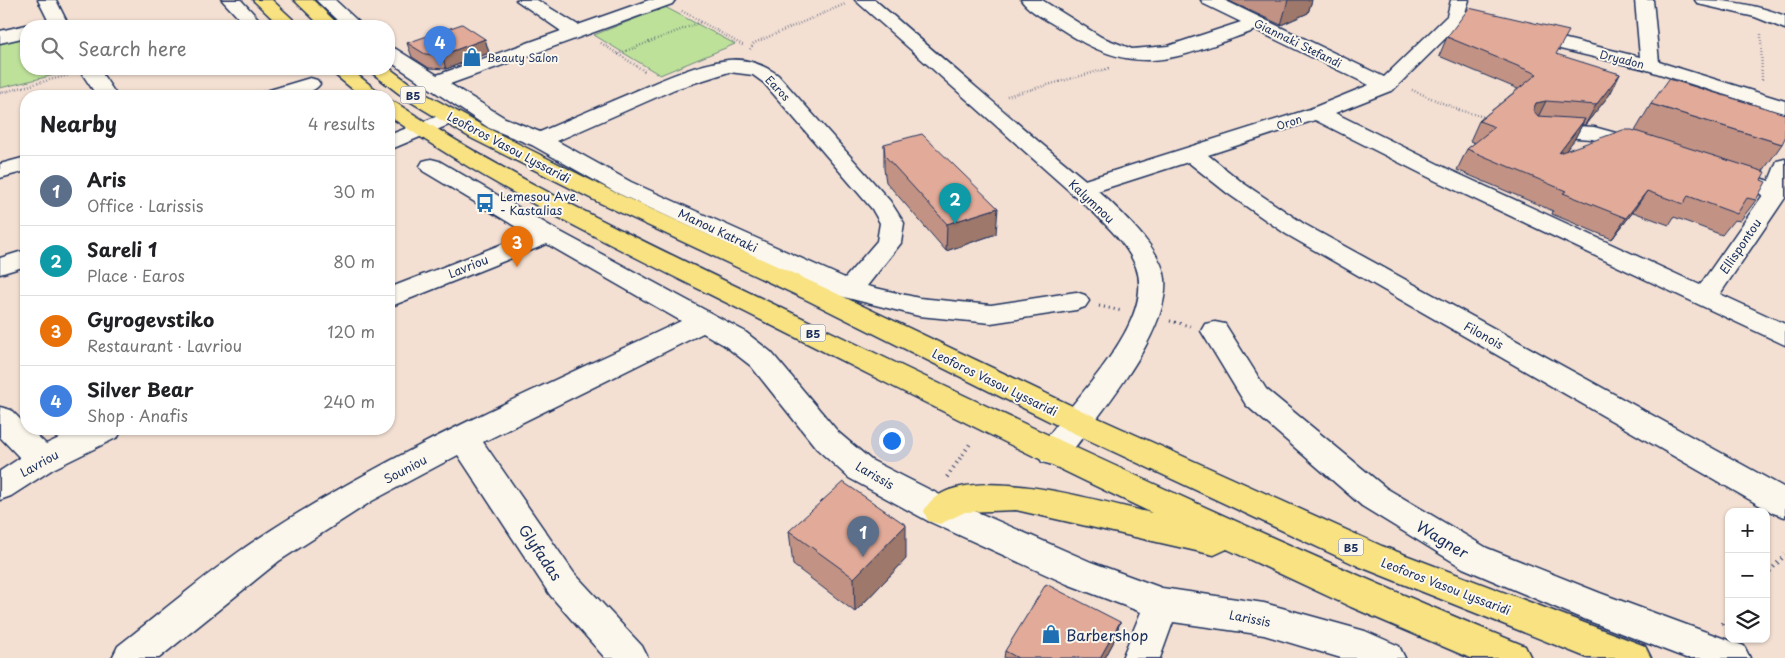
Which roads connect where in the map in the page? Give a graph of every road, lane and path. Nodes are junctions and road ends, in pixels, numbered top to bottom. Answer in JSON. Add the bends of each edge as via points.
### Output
{"nodes":[{"id":1,"x":48,"y":0,"type":"edge"},
{"id":2,"x":231,"y":0,"type":"edge"},
{"id":3,"x":262,"y":0,"type":"edge"},
{"id":4,"x":303,"y":0,"type":"edge"},
{"id":5,"x":325,"y":0,"type":"edge"},
{"id":6,"x":525,"y":0,"type":"edge"},
{"id":7,"x":665,"y":0,"type":"edge"},
{"id":8,"x":1030,"y":0,"type":"edge"},
{"id":9,"x":1210,"y":0,"type":"edge"},
{"id":10,"x":1644,"y":0,"type":"edge"},
{"id":11,"x":1704,"y":0,"type":"edge"},
{"id":12,"x":856,"y":2,"type":"edge"},
{"id":13,"x":1464,"y":14,"type":"edge"},
{"id":14,"x":54,"y":20,"type":"edge"},
{"id":15,"x":250,"y":20,"type":"edge"},
{"id":16,"x":284,"y":20,"type":"edge"},
{"id":17,"x":325,"y":20,"type":"edge"},
{"id":18,"x":347,"y":20,"type":"edge"},
{"id":19,"x":701,"y":22,"type":"junction"},
{"id":20,"x":1257,"y":23,"type":"junction"},
{"id":21,"x":1785,"y":23,"type":"edge"},
{"id":22,"x":1761,"y":29,"type":"dead end"},
{"id":23,"x":1504,"y":30,"type":"edge"},
{"id":24,"x":20,"y":32,"type":"edge"},
{"id":25,"x":579,"y":32,"type":"junction"},
{"id":26,"x":0,"y":37,"type":"edge"},
{"id":27,"x":618,"y":54,"type":"junction"},
{"id":28,"x":1128,"y":54,"type":"junction"},
{"id":29,"x":395,"y":57,"type":"edge"},
{"id":30,"x":1650,"y":66,"type":"junction"},
{"id":31,"x":67,"y":75,"type":"edge"},
{"id":32,"x":93,"y":75,"type":"edge"},
{"id":33,"x":302,"y":75,"type":"edge"},
{"id":34,"x":346,"y":75,"type":"edge"},
{"id":35,"x":385,"y":75,"type":"edge"},
{"id":36,"x":433,"y":83,"type":"junction"},
{"id":37,"x":1389,"y":83,"type":"junction"},
{"id":38,"x":668,"y":85,"type":"junction"},
{"id":39,"x":102,"y":90,"type":"edge"},
{"id":40,"x":318,"y":90,"type":"edge"},
{"id":41,"x":366,"y":90,"type":"edge"},
{"id":42,"x":0,"y":93,"type":"edge"},
{"id":43,"x":1763,"y":101,"type":"junction"},
{"id":44,"x":982,"y":103,"type":"junction"},
{"id":45,"x":1785,"y":108,"type":"edge"},
{"id":46,"x":395,"y":111,"type":"edge"},
{"id":47,"x":1317,"y":113,"type":"junction"},
{"id":48,"x":452,"y":117,"type":"junction"},
{"id":49,"x":421,"y":130,"type":"junction"},
{"id":50,"x":1536,"y":130,"type":"joint"},
{"id":51,"x":540,"y":140,"type":"junction"},
{"id":52,"x":395,"y":141,"type":"edge"},
{"id":53,"x":1191,"y":153,"type":"junction"},
{"id":54,"x":1661,"y":153,"type":"edge"},
{"id":55,"x":20,"y":166,"type":"edge"},
{"id":56,"x":431,"y":166,"type":"dead end"},
{"id":57,"x":1785,"y":166,"type":"edge"},
{"id":58,"x":1706,"y":168,"type":"edge"},
{"id":59,"x":0,"y":171,"type":"edge"},
{"id":60,"x":1080,"y":189,"type":"junction"},
{"id":61,"x":1777,"y":192,"type":"junction"},
{"id":62,"x":548,"y":234,"type":"junction"},
{"id":63,"x":20,"y":260,"type":"edge"},
{"id":64,"x":0,"y":266,"type":"edge"},
{"id":65,"x":849,"y":290,"type":"junction"},
{"id":66,"x":395,"y":296,"type":"edge"},
{"id":67,"x":1705,"y":298,"type":"junction"},
{"id":68,"x":1076,"y":302,"type":"dead end"},
{"id":69,"x":704,"y":321,"type":"junction"},
{"id":70,"x":1215,"y":331,"type":"dead end"},
{"id":71,"x":1785,"y":336,"type":"edge"},
{"id":72,"x":0,"y":418,"type":"edge"},
{"id":73,"x":1076,"y":422,"type":"junction"},
{"id":74,"x":94,"y":435,"type":"edge"},
{"id":75,"x":974,"y":437,"type":"dead end"},
{"id":76,"x":463,"y":438,"type":"junction"},
{"id":77,"x":1053,"y":453,"type":"junction"},
{"id":78,"x":42,"y":460,"type":"junction"},
{"id":79,"x":0,"y":487,"type":"edge"},
{"id":80,"x":1785,"y":504,"type":"edge"},
{"id":81,"x":940,"y":511,"type":"junction"},
{"id":82,"x":1274,"y":555,"type":"junction"},
{"id":83,"x":1785,"y":555,"type":"edge"},
{"id":84,"x":1770,"y":571,"type":"edge"},
{"id":85,"x":1162,"y":604,"type":"junction"},
{"id":86,"x":131,"y":658,"type":"edge"},
{"id":87,"x":629,"y":658,"type":"edge"},
{"id":88,"x":1140,"y":658,"type":"edge"},
{"id":89,"x":1386,"y":658,"type":"edge"},
{"id":90,"x":1512,"y":658,"type":"edge"},
{"id":91,"x":1632,"y":658,"type":"edge"},
{"id":92,"x":1731,"y":658,"type":"edge"}],
"edges":[{"from":1,"to":14,"type":"street"},
{"from":2,"to":15,"type":"street"},
{"from":3,"to":16,"type":"main road"},
{"from":4,"to":17,"type":"main road"},
{"from":5,"to":18,"type":"street"},
{"from":6,"to":25,"type":"street"},
{"from":7,"to":19,"type":"path"},
{"from":7,"to":25,"type":"street"},
{"from":8,"to":28,"type":"street","via":[[1104,46]]},
{"from":9,"to":20,"type":"street","name":"Giannaki Stefandi"},
{"from":10,"to":30,"type":"street"},
{"from":11,"to":21,"type":"street","via":[[1761,13]]},
{"from":12,"to":19,"type":"path","via":[[754,43],[750,50]]},
{"from":12,"to":44,"type":"street","name":"Kalymnou"},
{"from":13,"to":37,"type":"street","name":"Oron"},
{"from":19,"to":27,"type":"path"},
{"from":20,"to":28,"type":"street","via":[[1168,52]]},
{"from":20,"to":37,"type":"street","name":"Giannaki Stefandi"},
{"from":22,"to":43,"type":"path"},
{"from":23,"to":30,"type":"street","name":"Dryadon"},
{"from":24,"to":26,"type":"street"},
{"from":25,"to":27,"type":"path"},
{"from":25,"to":36,"type":"street"},
{"from":27,"to":38,"type":"path"},
{"from":28,"to":44,"type":"path","via":[[1117,66]]},
{"from":29,"to":36,"type":"street","name":"Manou Katraki"},
{"from":30,"to":43,"type":"street","name":"Dryadon"},
{"from":31,"to":42,"type":"path"},
{"from":32,"to":39,"type":"street"},
{"from":33,"to":40,"type":"street"},
{"from":34,"to":41,"type":"main road"},
{"from":35,"to":48,"type":"main road","name":"Leoforos Vasou Lyssaridi","number":"B5"},
{"from":36,"to":51,"type":"street","name":"Manou Katraki","via":[[497,123]]},
{"from":37,"to":47,"type":"street","name":"Oron"},
{"from":37,"to":50,"type":"path","via":[[1459,110]]},
{"from":38,"to":51,"type":"street","name":"Earos"},
{"from":38,"to":65,"type":"street","name":"Earos","via":[[729,66],[760,71],[771,78],[882,206],[892,223],[889,243]]},
{"from":43,"to":45,"type":"street","name":"Dryadon"},
{"from":44,"to":60,"type":"street","name":"Kalymnou"},
{"from":46,"to":49,"type":"main road","number":"B5"},
{"from":47,"to":53,"type":"street","name":"Oron"},
{"from":47,"to":67,"type":"street"},
{"from":48,"to":49,"type":"street"},
{"from":48,"to":73,"type":"main road","name":"Leoforos Vasou Lyssaridi","number":"B5","via":[[606,197],[816,294]]},
{"from":49,"to":52,"type":"street"},
{"from":49,"to":77,"type":"main road","number":"B5","via":[[572,215]]},
{"from":50,"to":54,"type":"street","via":[[1594,133]]},
{"from":51,"to":65,"type":"street","name":"Manou Katraki","via":[[623,187]]},
{"from":53,"to":60,"type":"street","name":"Oron"},
{"from":53,"to":80,"type":"street","name":"Filonois","via":[[1295,229]]},
{"from":55,"to":59,"type":"street"},
{"from":56,"to":62,"type":"street","name":"Larissis"},
{"from":57,"to":61,"type":"street","name":"Ellispontou"},
{"from":58,"to":61,"type":"street"},
{"from":60,"to":73,"type":"street","name":"Kalymnou","via":[[1124,230],[1146,259],[1152,279],[1150,300],[1142,324],[1124,358]]},
{"from":61,"to":67,"type":"street","name":"Ellispontou"},
{"from":62,"to":66,"type":"street","name":"Lavriou"},
{"from":62,"to":69,"type":"street","name":"Larissis"},
{"from":63,"to":64,"type":"street"},
{"from":65,"to":68,"type":"street","name":"Manou Katraki","via":[[919,307],[991,314]]},
{"from":67,"to":71,"type":"street"},
{"from":69,"to":76,"type":"street","name":"Souniou"},
{"from":69,"to":81,"type":"street","name":"Larissis","via":[[762,359],[828,441],[860,469]]},
{"from":70,"to":92,"type":"street","name":"Wagner","via":[[1256,397],[1374,497],[1475,558]]},
{"from":72,"to":78,"type":"street"},
{"from":73,"to":77,"type":"street","name":"Kalymnou"},
{"from":73,"to":91,"type":"main road","name":"Leoforos Vasou Lyssaridi","number":"B5","via":[[1370,556]]},
{"from":74,"to":78,"type":"street","name":"Lavriou"},
{"from":75,"to":81,"type":"path","via":[[943,483]]},
{"from":76,"to":86,"type":"street","name":"Souniou","via":[[362,492],[267,551]]},
{"from":76,"to":87,"type":"street","name":"Glyfadas","via":[[562,584]]},
{"from":77,"to":82,"type":"main road","number":"B5"},
{"from":78,"to":79,"type":"street","name":"Lavriou"},
{"from":81,"to":82,"type":"main road","via":[[958,500],[1016,497]]},
{"from":81,"to":85,"type":"street","name":"Larissis","via":[[1080,573]]},
{"from":82,"to":90,"type":"main road","number":"B5"},
{"from":83,"to":84,"type":"path"},
{"from":85,"to":88,"type":"street"},
{"from":85,"to":89,"type":"street","name":"Larissis","via":[[1264,619],[1365,648]]}]}
